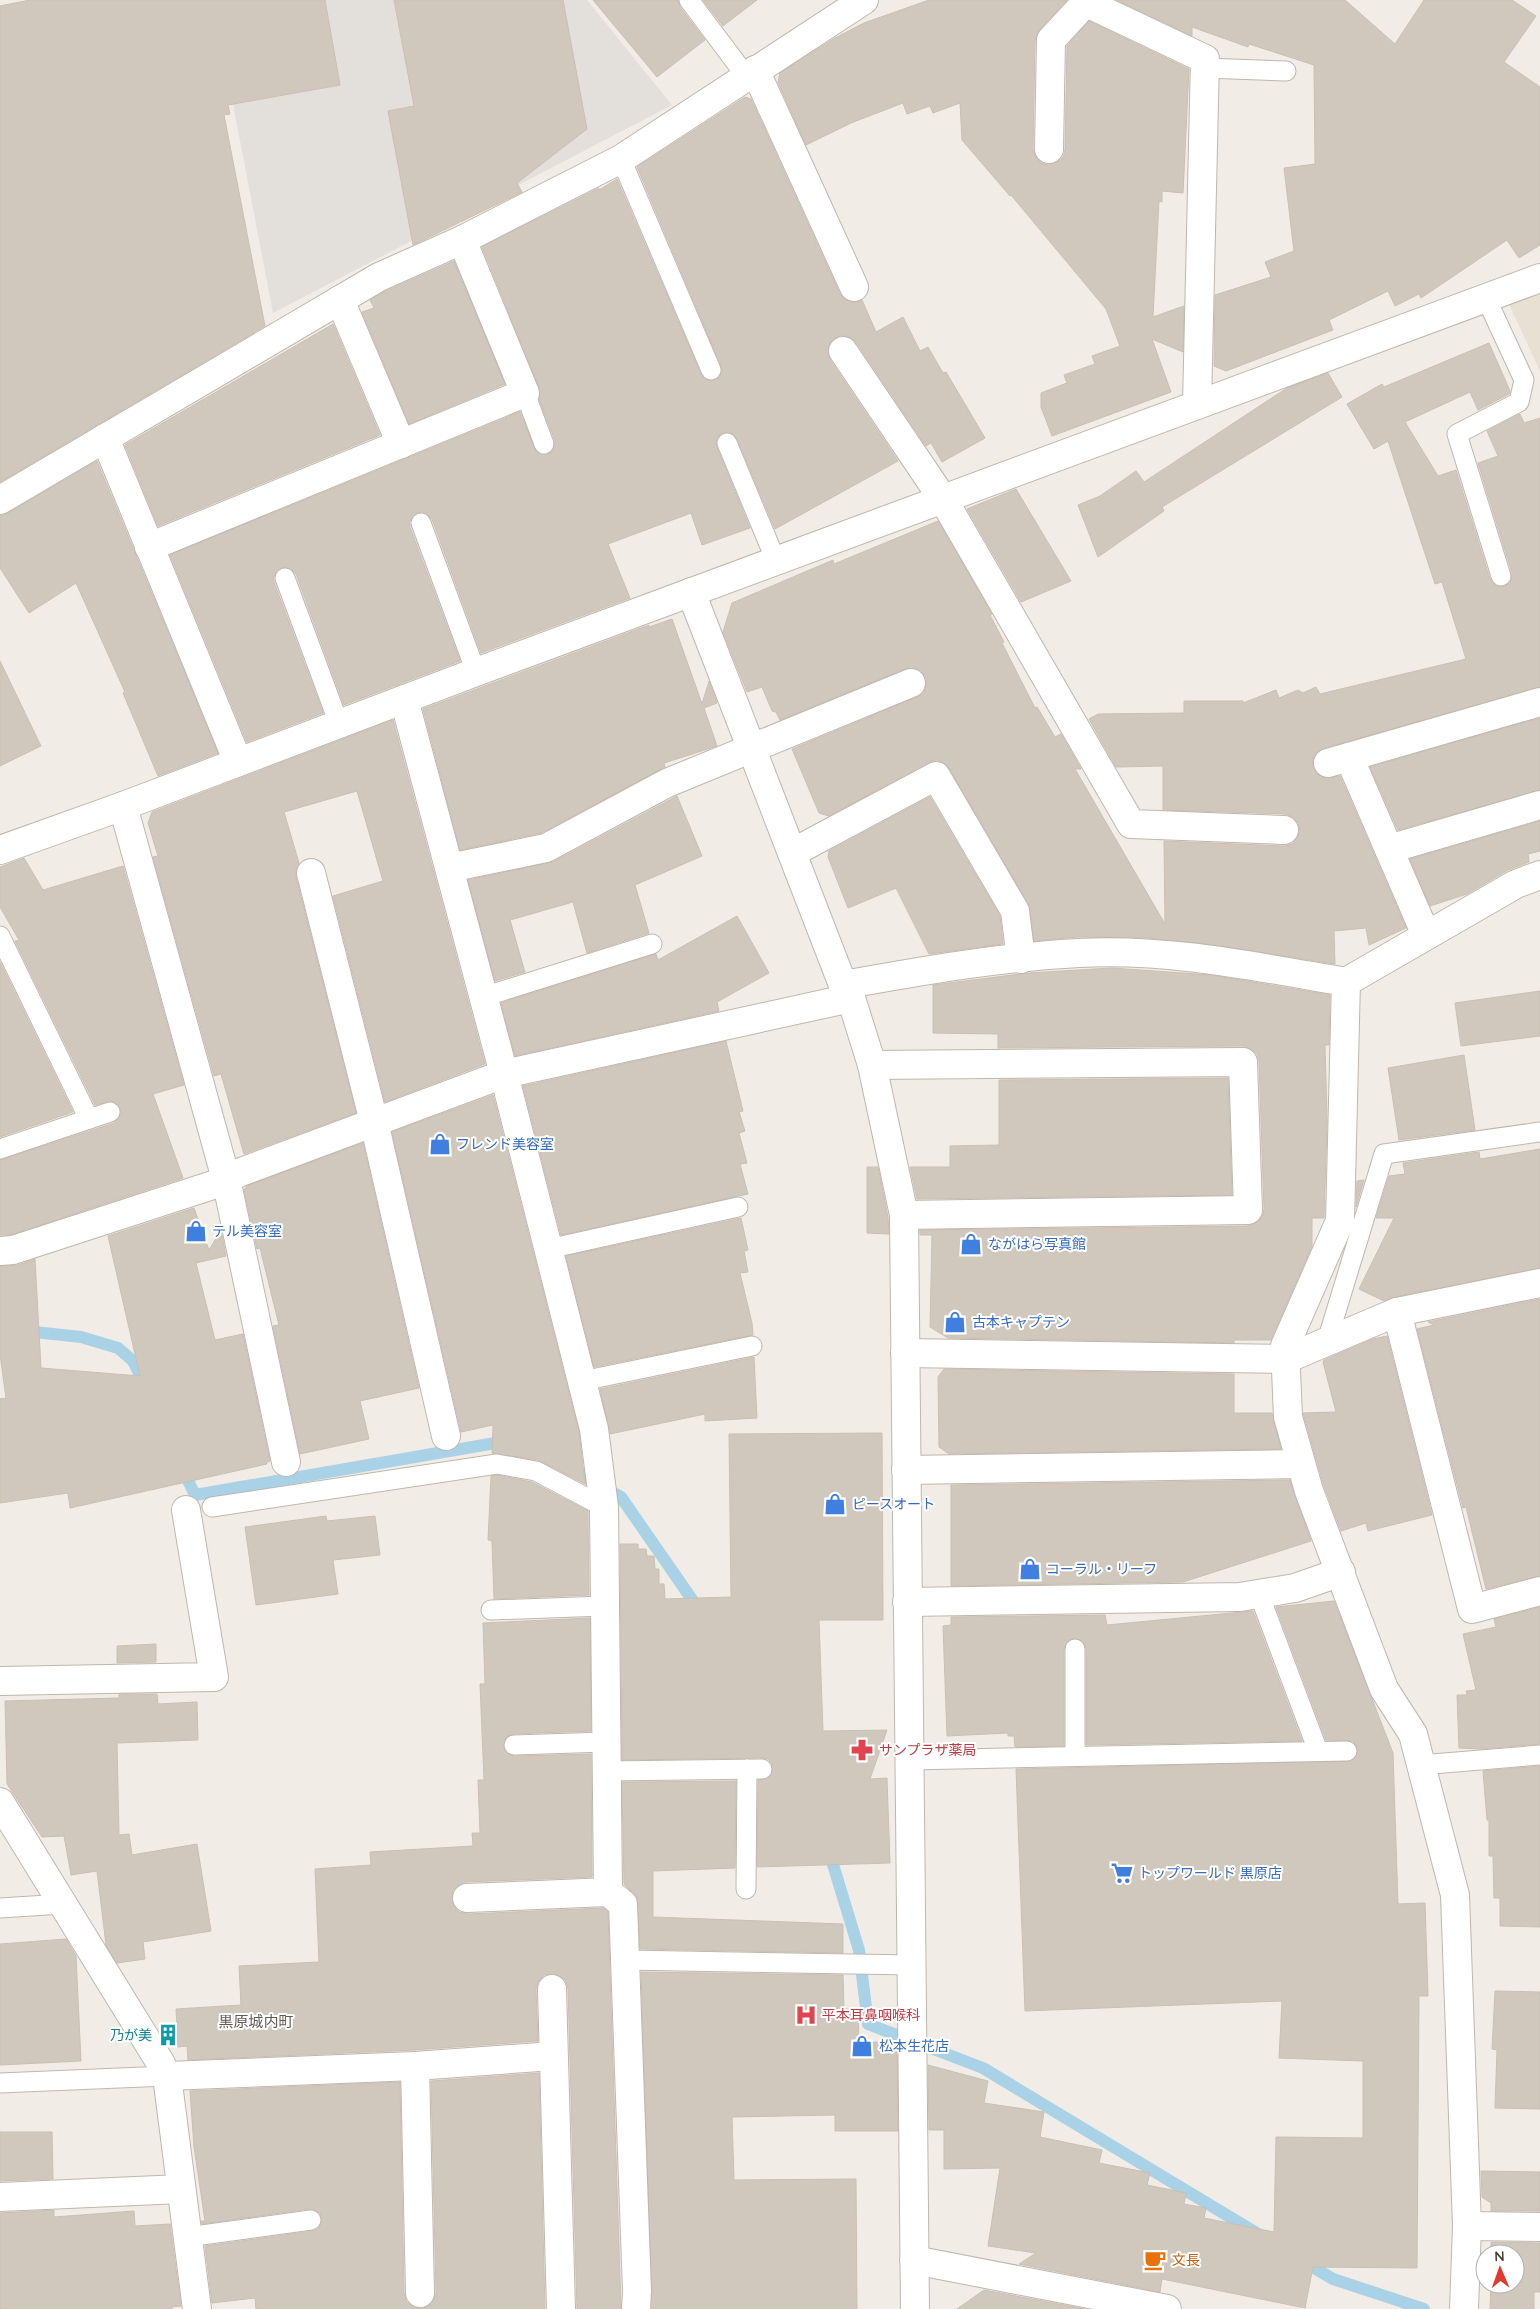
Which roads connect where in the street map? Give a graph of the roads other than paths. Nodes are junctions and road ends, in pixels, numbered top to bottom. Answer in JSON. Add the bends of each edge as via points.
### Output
{"nodes":[{"id":1,"x":690,"y":0,"type":"edge"},
{"id":2,"x":864,"y":0,"type":"edge"},
{"id":3,"x":1087,"y":1,"type":"edge"},
{"id":4,"x":1204,"y":68,"type":"junction"},
{"id":5,"x":1286,"y":71,"type":"dead end"},
{"id":6,"x":751,"y":73,"type":"junction"},
{"id":7,"x":1050,"y":149,"type":"dead end"},
{"id":8,"x":621,"y":159,"type":"junction"},
{"id":9,"x":462,"y":240,"type":"junction"},
{"id":10,"x":1540,"y":278,"type":"edge"},
{"id":11,"x":854,"y":287,"type":"dead end"},
{"id":12,"x":1486,"y":298,"type":"junction"},
{"id":13,"x":340,"y":300,"type":"junction"},
{"id":14,"x":843,"y":351,"type":"dead end"},
{"id":15,"x":711,"y":370,"type":"dead end"},
{"id":16,"x":525,"y":393,"type":"junction"},
{"id":17,"x":1197,"y":405,"type":"junction"},
{"id":18,"x":105,"y":438,"type":"junction"},
{"id":19,"x":727,"y":443,"type":"dead end"},
{"id":20,"x":402,"y":444,"type":"junction"},
{"id":21,"x":544,"y":444,"type":"dead end"},
{"id":22,"x":943,"y":499,"type":"junction"},
{"id":23,"x":0,"y":500,"type":"edge"},
{"id":24,"x":421,"y":523,"type":"dead end"},
{"id":25,"x":150,"y":547,"type":"junction"},
{"id":26,"x":776,"y":561,"type":"junction"},
{"id":27,"x":1501,"y":576,"type":"dead end"},
{"id":28,"x":286,"y":578,"type":"dead end"},
{"id":29,"x":692,"y":592,"type":"junction"},
{"id":30,"x":476,"y":672,"type":"junction"},
{"id":31,"x":911,"y":683,"type":"dead end"},
{"id":32,"x":404,"y":699,"type":"junction"},
{"id":33,"x":1540,"y":702,"type":"edge"},
{"id":34,"x":339,"y":724,"type":"junction"},
{"id":35,"x":752,"y":748,"type":"junction"},
{"id":36,"x":238,"y":762,"type":"junction"},
{"id":37,"x":1540,"y":805,"type":"edge"},
{"id":38,"x":123,"y":806,"type":"junction"},
{"id":39,"x":1284,"y":830,"type":"dead end"},
{"id":40,"x":1389,"y":849,"type":"junction"},
{"id":41,"x":0,"y":850,"type":"edge"},
{"id":42,"x":792,"y":853,"type":"junction"},
{"id":43,"x":449,"y":868,"type":"junction"},
{"id":44,"x":311,"y":873,"type":"dead end"},
{"id":45,"x":1540,"y":875,"type":"edge"},
{"id":46,"x":1426,"y":935,"type":"junction"},
{"id":47,"x":0,"y":936,"type":"edge"},
{"id":48,"x":652,"y":944,"type":"dead end"},
{"id":49,"x":1020,"y":959,"type":"junction"},
{"id":50,"x":1346,"y":982,"type":"junction"},
{"id":51,"x":847,"y":992,"type":"junction"},
{"id":52,"x":483,"y":997,"type":"junction"},
{"id":53,"x":872,"y":1065,"type":"junction"},
{"id":54,"x":504,"y":1074,"type":"junction"},
{"id":55,"x":110,"y":1112,"type":"dead end"},
{"id":56,"x":89,"y":1118,"type":"junction"},
{"id":57,"x":374,"y":1122,"type":"junction"},
{"id":58,"x":1540,"y":1132,"type":"edge"},
{"id":59,"x":0,"y":1149,"type":"edge"},
{"id":60,"x":226,"y":1179,"type":"junction"},
{"id":61,"x":738,"y":1207,"type":"dead end"},
{"id":62,"x":904,"y":1216,"type":"junction"},
{"id":63,"x":548,"y":1249,"type":"junction"},
{"id":64,"x":0,"y":1250,"type":"edge"},
{"id":65,"x":1540,"y":1283,"type":"edge"},
{"id":66,"x":1397,"y":1312,"type":"junction"},
{"id":67,"x":1327,"y":1341,"type":"junction"},
{"id":68,"x":752,"y":1346,"type":"dead end"},
{"id":69,"x":905,"y":1353,"type":"junction"},
{"id":70,"x":1286,"y":1359,"type":"junction"},
{"id":71,"x":582,"y":1381,"type":"junction"},
{"id":72,"x":446,"y":1436,"type":"dead end"},
{"id":73,"x":286,"y":1462,"type":"dead end"},
{"id":74,"x":1301,"y":1464,"type":"junction"},
{"id":75,"x":906,"y":1470,"type":"junction"},
{"id":76,"x":603,"y":1501,"type":"junction"},
{"id":77,"x":199,"y":1509,"type":"joint"},
{"id":78,"x":1340,"y":1572,"type":"junction"},
{"id":79,"x":1540,"y":1591,"type":"edge"},
{"id":80,"x":1260,"y":1594,"type":"junction"},
{"id":81,"x":908,"y":1602,"type":"junction"},
{"id":82,"x":604,"y":1606,"type":"junction"},
{"id":83,"x":491,"y":1610,"type":"dead end"},
{"id":84,"x":1075,"y":1649,"type":"dead end"},
{"id":85,"x":0,"y":1681,"type":"edge"},
{"id":86,"x":605,"y":1742,"type":"junction"},
{"id":87,"x":514,"y":1745,"type":"dead end"},
{"id":88,"x":1318,"y":1751,"type":"junction"},
{"id":89,"x":1347,"y":1751,"type":"dead end"},
{"id":90,"x":1540,"y":1755,"type":"edge"},
{"id":91,"x":1075,"y":1756,"type":"junction"},
{"id":92,"x":909,"y":1760,"type":"junction"},
{"id":93,"x":1420,"y":1765,"type":"junction"},
{"id":94,"x":606,"y":1771,"type":"junction"},
{"id":95,"x":0,"y":1802,"type":"edge"},
{"id":96,"x":746,"y":1889,"type":"dead end"},
{"id":97,"x":608,"y":1892,"type":"junction"},
{"id":98,"x":466,"y":1898,"type":"dead end"},
{"id":99,"x":63,"y":1904,"type":"junction"},
{"id":100,"x":0,"y":1908,"type":"edge"},
{"id":101,"x":625,"y":1960,"type":"junction"},
{"id":102,"x":912,"y":1965,"type":"junction"},
{"id":103,"x":552,"y":1989,"type":"dead end"},
{"id":104,"x":553,"y":2056,"type":"junction"},
{"id":105,"x":415,"y":2066,"type":"junction"},
{"id":106,"x":167,"y":2076,"type":"junction"},
{"id":107,"x":0,"y":2083,"type":"edge"},
{"id":108,"x":181,"y":2189,"type":"junction"},
{"id":109,"x":0,"y":2197,"type":"edge"},
{"id":110,"x":311,"y":2220,"type":"dead end"},
{"id":111,"x":1467,"y":2226,"type":"junction"},
{"id":112,"x":1540,"y":2227,"type":"edge"},
{"id":113,"x":187,"y":2237,"type":"junction"},
{"id":114,"x":914,"y":2260,"type":"junction"},
{"id":115,"x":420,"y":2293,"type":"dead end"},
{"id":116,"x":197,"y":2309,"type":"edge"},
{"id":117,"x":561,"y":2309,"type":"edge"},
{"id":118,"x":636,"y":2309,"type":"edge"},
{"id":119,"x":915,"y":2309,"type":"edge"},
{"id":120,"x":1167,"y":2309,"type":"edge"},
{"id":121,"x":1464,"y":2309,"type":"edge"}],
"edges":[{"from":1,"to":6,"type":"lane"},
{"from":2,"to":6,"type":"street"},
{"from":3,"to":4,"type":"street","via":[[1205,59]]},
{"from":3,"to":7,"type":"street","via":[[1051,40]]},
{"from":4,"to":5,"type":"lane"},
{"from":4,"to":17,"type":"street"},
{"from":6,"to":8,"type":"street"},
{"from":6,"to":11,"type":"street"},
{"from":8,"to":9,"type":"street"},
{"from":8,"to":15,"type":"lane"},
{"from":9,"to":13,"type":"street","via":[[378,278]]},
{"from":9,"to":16,"type":"street"},
{"from":10,"to":12,"type":"street"},
{"from":12,"to":17,"type":"street"},
{"from":12,"to":27,"type":"lane","via":[[1524,380],[1519,402],[1457,434]]},
{"from":13,"to":18,"type":"street"},
{"from":13,"to":20,"type":"street"},
{"from":14,"to":22,"type":"street"},
{"from":16,"to":20,"type":"street"},
{"from":16,"to":21,"type":"lane"},
{"from":17,"to":22,"type":"street"},
{"from":18,"to":23,"type":"street"},
{"from":18,"to":25,"type":"street"},
{"from":19,"to":26,"type":"lane"},
{"from":20,"to":25,"type":"street"},
{"from":22,"to":26,"type":"street"},
{"from":22,"to":39,"type":"street","via":[[1131,824]]},
{"from":24,"to":30,"type":"lane"},
{"from":25,"to":36,"type":"street"},
{"from":26,"to":29,"type":"street"},
{"from":28,"to":34,"type":"lane"},
{"from":29,"to":30,"type":"street"},
{"from":29,"to":35,"type":"street"},
{"from":30,"to":32,"type":"street"},
{"from":31,"to":35,"type":"street"},
{"from":32,"to":34,"type":"street"},
{"from":32,"to":43,"type":"street"},
{"from":33,"to":40,"type":"street","via":[[1339,760]]},
{"from":34,"to":36,"type":"street"},
{"from":35,"to":42,"type":"street"},
{"from":35,"to":43,"type":"street","via":[[667,783],[546,848]]},
{"from":36,"to":38,"type":"street"},
{"from":37,"to":40,"type":"street"},
{"from":38,"to":41,"type":"street"},
{"from":38,"to":60,"type":"street"},
{"from":40,"to":46,"type":"street"},
{"from":42,"to":49,"type":"street","via":[[936,776],[1016,912]]},
{"from":42,"to":51,"type":"street"},
{"from":43,"to":52,"type":"street"},
{"from":44,"to":57,"type":"street"},
{"from":45,"to":46,"type":"street","via":[[1516,884]]},
{"from":46,"to":50,"type":"street"},
{"from":47,"to":56,"type":"lane"},
{"from":48,"to":52,"type":"lane"},
{"from":49,"to":50,"type":"street","via":[[1080,953],[1195,957]]},
{"from":49,"to":51,"type":"street","via":[[958,965]]},
{"from":50,"to":70,"type":"street","via":[[1340,1221],[1285,1346]]},
{"from":51,"to":53,"type":"street"},
{"from":51,"to":54,"type":"street"},
{"from":52,"to":54,"type":"street"},
{"from":53,"to":62,"type":"street"},
{"from":53,"to":62,"type":"street","via":[[1243,1062],[1248,1210]]},
{"from":54,"to":57,"type":"street"},
{"from":54,"to":63,"type":"street"},
{"from":55,"to":56,"type":"lane"},
{"from":56,"to":59,"type":"lane"},
{"from":57,"to":60,"type":"street"},
{"from":57,"to":72,"type":"street"},
{"from":58,"to":67,"type":"lane","via":[[1384,1154]]},
{"from":60,"to":64,"type":"street","via":[[13,1250]]},
{"from":60,"to":73,"type":"street"},
{"from":61,"to":63,"type":"lane"},
{"from":62,"to":69,"type":"street"},
{"from":63,"to":71,"type":"street"},
{"from":65,"to":66,"type":"street"},
{"from":66,"to":67,"type":"street"},
{"from":66,"to":79,"type":"street","via":[[1472,1609]]},
{"from":67,"to":70,"type":"street"},
{"from":68,"to":71,"type":"lane"},
{"from":69,"to":70,"type":"street"},
{"from":69,"to":75,"type":"street"},
{"from":70,"to":74,"type":"street","via":[[1288,1417]]},
{"from":71,"to":76,"type":"street","via":[[594,1429]]},
{"from":74,"to":75,"type":"street"},
{"from":74,"to":78,"type":"street","via":[[1308,1491]]},
{"from":75,"to":81,"type":"street"},
{"from":76,"to":77,"type":"lane","via":[[536,1471],[497,1464]]},
{"from":76,"to":82,"type":"street"},
{"from":77,"to":85,"type":"street","via":[[214,1677]]},
{"from":78,"to":80,"type":"street","via":[[1295,1588]]},
{"from":78,"to":93,"type":"street","via":[[1384,1689],[1412,1734]]},
{"from":80,"to":81,"type":"street"},
{"from":80,"to":88,"type":"lane"},
{"from":81,"to":92,"type":"street"},
{"from":82,"to":83,"type":"lane"},
{"from":82,"to":86,"type":"street"},
{"from":84,"to":91,"type":"lane"},
{"from":86,"to":87,"type":"lane"},
{"from":86,"to":94,"type":"street"},
{"from":88,"to":89,"type":"lane"},
{"from":88,"to":91,"type":"lane"},
{"from":90,"to":93,"type":"lane"},
{"from":91,"to":92,"type":"lane"},
{"from":92,"to":102,"type":"street"},
{"from":93,"to":111,"type":"street","via":[[1455,1895]]},
{"from":94,"to":96,"type":"lane","via":[[754,1769]]},
{"from":94,"to":97,"type":"street"},
{"from":95,"to":99,"type":"street"},
{"from":97,"to":98,"type":"street"},
{"from":97,"to":101,"type":"street","via":[[624,1904]]},
{"from":99,"to":100,"type":"lane"},
{"from":99,"to":106,"type":"street"},
{"from":101,"to":102,"type":"lane"},
{"from":101,"to":118,"type":"street"},
{"from":102,"to":114,"type":"street"},
{"from":103,"to":104,"type":"street"},
{"from":104,"to":105,"type":"street"},
{"from":104,"to":117,"type":"street"},
{"from":105,"to":106,"type":"street"},
{"from":105,"to":115,"type":"street"},
{"from":106,"to":107,"type":"lane"},
{"from":106,"to":108,"type":"street"},
{"from":108,"to":109,"type":"street"},
{"from":108,"to":113,"type":"street"},
{"from":110,"to":113,"type":"lane"},
{"from":111,"to":112,"type":"street"},
{"from":111,"to":121,"type":"street"},
{"from":113,"to":116,"type":"street"},
{"from":114,"to":119,"type":"street"},
{"from":114,"to":120,"type":"street"}]}
